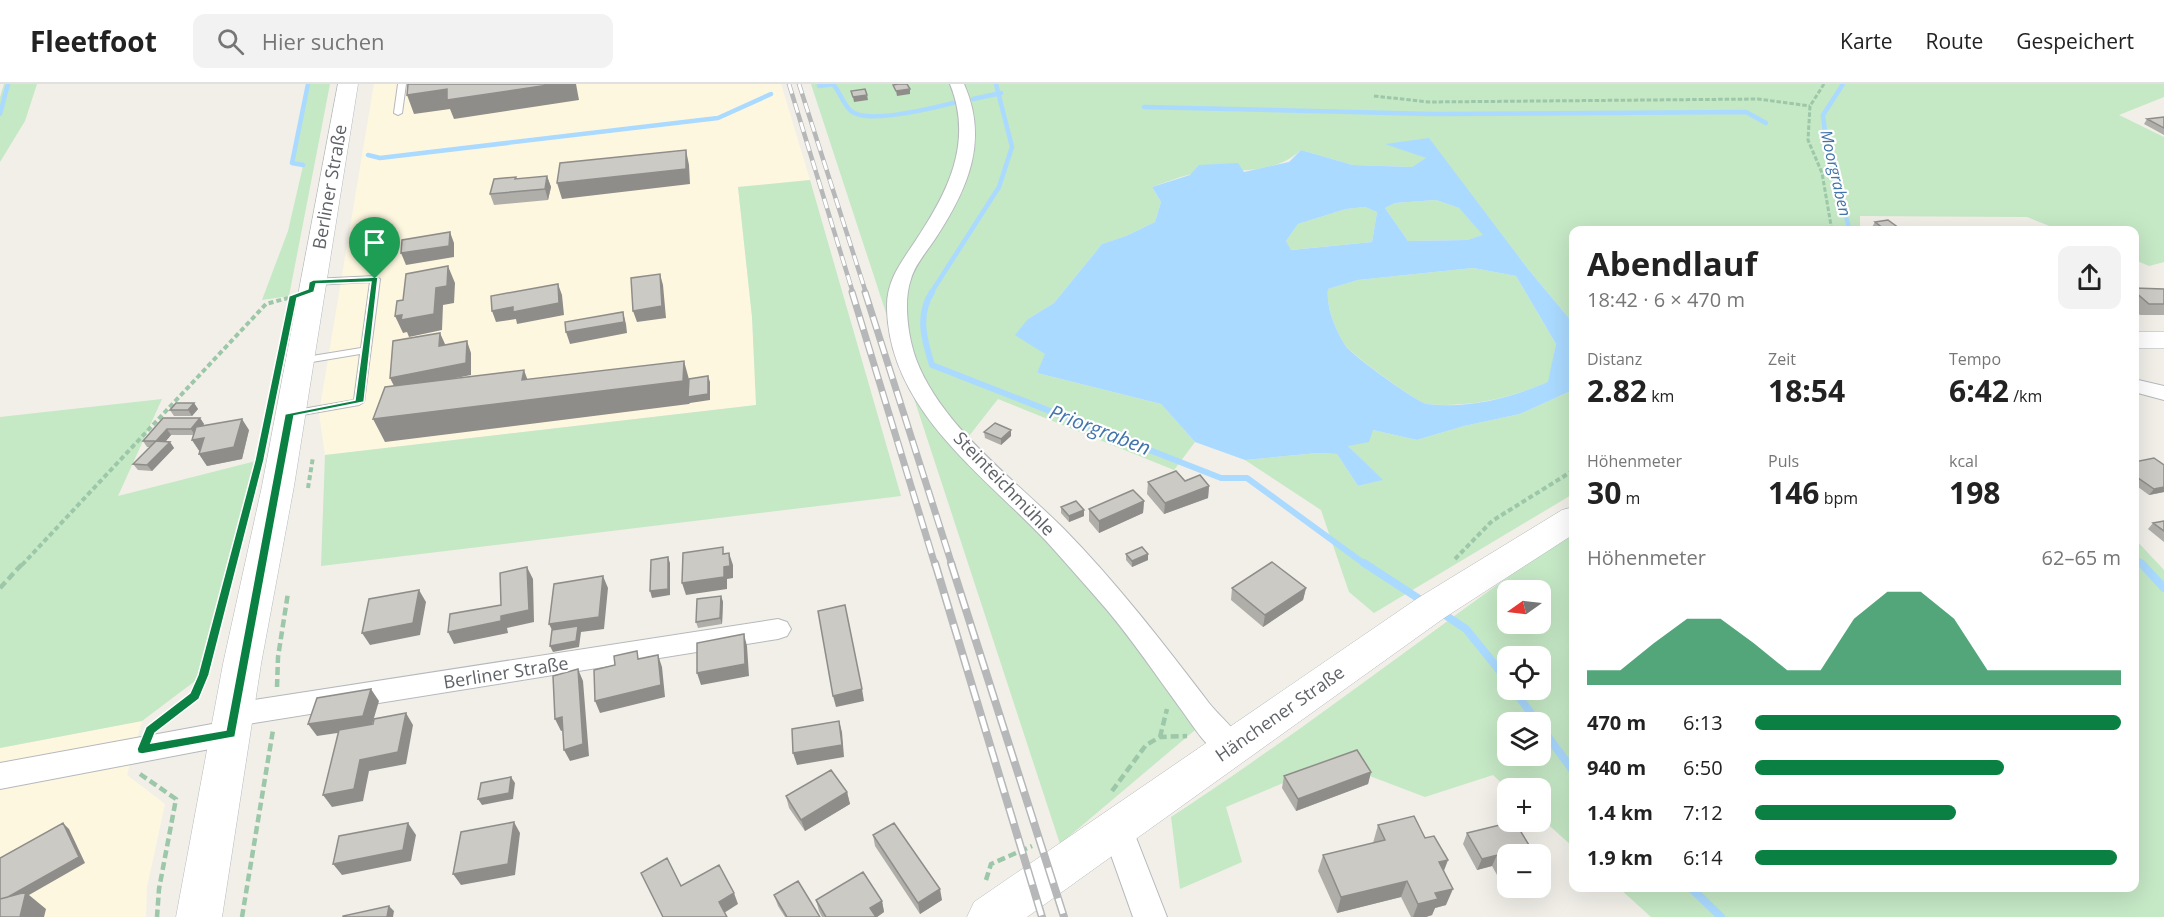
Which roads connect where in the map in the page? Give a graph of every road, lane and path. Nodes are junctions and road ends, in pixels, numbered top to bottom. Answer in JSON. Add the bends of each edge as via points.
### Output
{"nodes":[{"id":1,"x":348,"y":84,"type":"edge"},
{"id":2,"x":402,"y":84,"type":"edge"},
{"id":3,"x":957,"y":84,"type":"edge"},
{"id":4,"x":1824,"y":84,"type":"edge"},
{"id":5,"x":1374,"y":96,"type":"dead end"},
{"id":6,"x":1810,"y":106,"type":"junction"},
{"id":7,"x":398,"y":113,"type":"dead end"},
{"id":8,"x":1831,"y":226,"type":"edge"},
{"id":9,"x":303,"y":289,"type":"junction"},
{"id":10,"x":291,"y":308,"type":"dead end"},
{"id":11,"x":2139,"y":340,"type":"edge"},
{"id":12,"x":2164,"y":340,"type":"edge"},
{"id":13,"x":366,"y":350,"type":"junction"},
{"id":14,"x":299,"y":361,"type":"junction"},
{"id":15,"x":2139,"y":386,"type":"edge"},
{"id":16,"x":2164,"y":393,"type":"edge"},
{"id":17,"x":290,"y":414,"type":"junction"},
{"id":18,"x":1569,"y":473,"type":"edge"},
{"id":19,"x":1569,"y":521,"type":"edge"},
{"id":20,"x":0,"y":588,"type":"edge"},
{"id":21,"x":1446,"y":588,"type":"junction"},
{"id":22,"x":224,"y":595,"type":"dead end"},
{"id":23,"x":778,"y":629,"type":"dead end"},
{"id":24,"x":232,"y":724,"type":"junction"},
{"id":25,"x":1221,"y":737,"type":"junction"},
{"id":26,"x":142,"y":749,"type":"junction"},
{"id":27,"x":0,"y":776,"type":"edge"},
{"id":28,"x":262,"y":780,"type":"dead end"},
{"id":29,"x":1111,"y":813,"type":"junction"},
{"id":30,"x":177,"y":848,"type":"dead end"},
{"id":31,"x":167,"y":850,"type":"junction"},
{"id":32,"x":157,"y":917,"type":"edge"},
{"id":33,"x":199,"y":917,"type":"edge"},
{"id":34,"x":242,"y":917,"type":"edge"},
{"id":35,"x":990,"y":917,"type":"edge"},
{"id":36,"x":1150,"y":917,"type":"edge"}],
"edges":[{"from":1,"to":9,"type":"main road","name":"Berliner Straße"},
{"from":2,"to":7,"type":"lane"},
{"from":3,"to":25,"type":"street","name":"Steinteichmühle","via":[[966,105],[969,142],[948,206],[901,278],[897,308],[905,358],[921,391],[974,459],[1055,536],[1131,620]]},
{"from":4,"to":6,"type":"path"},
{"from":5,"to":6,"type":"path","via":[[1429,102],[1758,99]]},
{"from":6,"to":8,"type":"path","via":[[1808,140],[1822,173]]},
{"from":9,"to":10,"type":"path"},
{"from":9,"to":13,"type":"lane","via":[[375,279]]},
{"from":9,"to":14,"type":"main road","name":"Berliner Straße"},
{"from":9,"to":20,"type":"path","via":[[266,304]]},
{"from":11,"to":12,"type":"main road"},
{"from":13,"to":14,"type":"lane"},
{"from":13,"to":17,"type":"lane","via":[[359,402]]},
{"from":14,"to":17,"type":"main road","name":"Berliner Straße"},
{"from":15,"to":16,"type":"street"},
{"from":17,"to":24,"type":"main road","name":"Berliner Straße"},
{"from":18,"to":21,"type":"path","via":[[1492,521]]},
{"from":19,"to":21,"type":"main road","name":"Hänchener Straße"},
{"from":21,"to":25,"type":"main road","name":"Hänchener Straße"},
{"from":22,"to":26,"type":"path","via":[[195,696],[150,730]]},
{"from":23,"to":24,"type":"street","name":"Berliner Straße"},
{"from":24,"to":26,"type":"street","name":"Berliner Straße"},
{"from":24,"to":33,"type":"main road","name":"Berliner Straße"},
{"from":25,"to":29,"type":"main road","name":"Hänchener Straße"},
{"from":25,"to":29,"type":"path","via":[[1160,737],[1146,745]]},
{"from":26,"to":27,"type":"street","name":"Berliner Straße"},
{"from":26,"to":31,"type":"path","via":[[140,775],[176,799]]},
{"from":28,"to":34,"type":"path"},
{"from":29,"to":35,"type":"main road","name":"Hänchener Straße"},
{"from":29,"to":36,"type":"street"},
{"from":30,"to":31,"type":"path"},
{"from":31,"to":32,"type":"path"}]}
